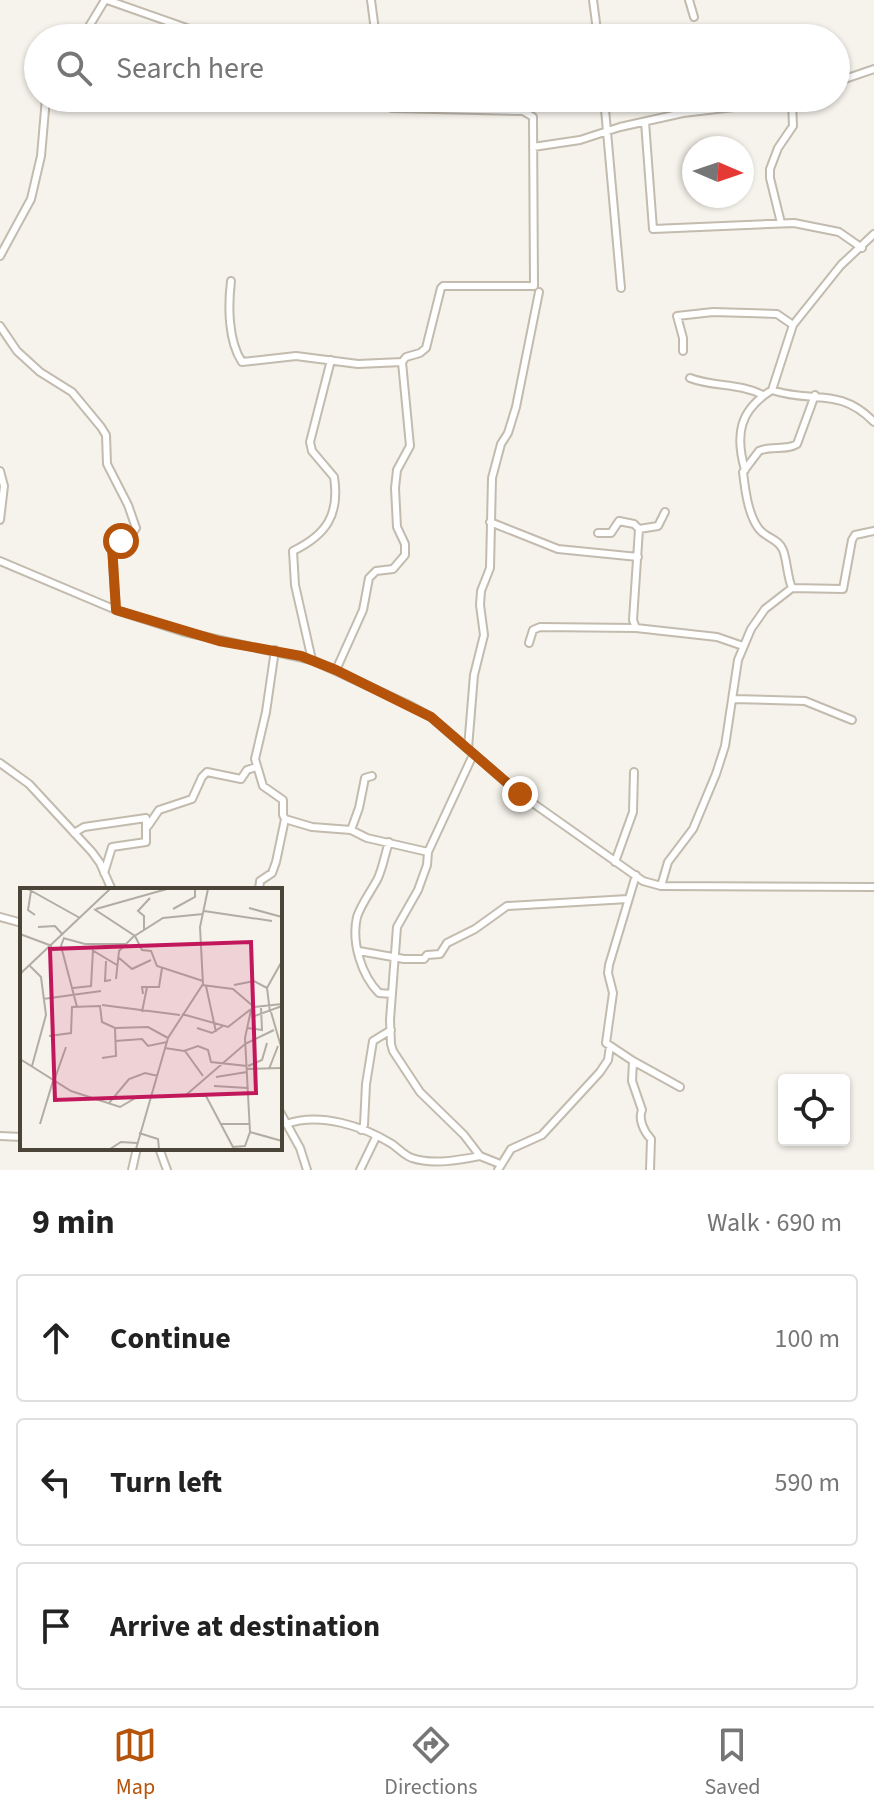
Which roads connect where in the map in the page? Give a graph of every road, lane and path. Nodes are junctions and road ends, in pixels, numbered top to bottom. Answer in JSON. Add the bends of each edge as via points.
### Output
{"nodes":[{"id":1,"x":106,"y":0,"type":"edge"},
{"id":2,"x":371,"y":0,"type":"edge"},
{"id":3,"x":593,"y":0,"type":"edge"},
{"id":4,"x":689,"y":0,"type":"edge"},
{"id":5,"x":694,"y":17,"type":"dead end"},
{"id":6,"x":91,"y":24,"type":"edge"},
{"id":7,"x":175,"y":24,"type":"edge"},
{"id":8,"x":374,"y":24,"type":"edge"},
{"id":9,"x":596,"y":24,"type":"edge"},
{"id":10,"x":874,"y":69,"type":"edge"},
{"id":11,"x":850,"y":77,"type":"edge"},
{"id":12,"x":45,"y":112,"type":"edge"},
{"id":13,"x":502,"y":112,"type":"edge"},
{"id":14,"x":606,"y":112,"type":"edge"},
{"id":15,"x":689,"y":112,"type":"edge"},
{"id":16,"x":792,"y":112,"type":"edge"},
{"id":17,"x":645,"y":122,"type":"junction"},
{"id":18,"x":608,"y":133,"type":"junction"},
{"id":19,"x":533,"y":147,"type":"junction"},
{"id":20,"x":781,"y":223,"type":"junction"},
{"id":21,"x":874,"y":234,"type":"edge"},
{"id":22,"x":862,"y":248,"type":"junction"},
{"id":23,"x":0,"y":256,"type":"edge"},
{"id":24,"x":231,"y":281,"type":"dead end"},
{"id":25,"x":621,"y":288,"type":"dead end"},
{"id":26,"x":539,"y":292,"type":"dead end"},
{"id":27,"x":793,"y":325,"type":"junction"},
{"id":28,"x":0,"y":326,"type":"edge"},
{"id":29,"x":683,"y":351,"type":"dead end"},
{"id":30,"x":331,"y":360,"type":"junction"},
{"id":31,"x":402,"y":362,"type":"junction"},
{"id":32,"x":690,"y":378,"type":"dead end"},
{"id":33,"x":772,"y":390,"type":"junction"},
{"id":34,"x":763,"y":395,"type":"junction"},
{"id":35,"x":815,"y":395,"type":"junction"},
{"id":36,"x":874,"y":422,"type":"edge"},
{"id":37,"x":745,"y":470,"type":"junction"},
{"id":38,"x":0,"y":471,"type":"edge"},
{"id":39,"x":665,"y":512,"type":"dead end"},
{"id":40,"x":0,"y":520,"type":"edge"},
{"id":41,"x":490,"y":522,"type":"junction"},
{"id":42,"x":639,"y":529,"type":"junction"},
{"id":43,"x":874,"y":531,"type":"edge"},
{"id":44,"x":598,"y":533,"type":"dead end"},
{"id":45,"x":638,"y":557,"type":"junction"},
{"id":46,"x":0,"y":561,"type":"edge"},
{"id":47,"x":792,"y":588,"type":"junction"},
{"id":48,"x":116,"y":610,"type":"junction"},
{"id":49,"x":636,"y":628,"type":"junction"},
{"id":50,"x":529,"y":643,"type":"dead end"},
{"id":51,"x":743,"y":646,"type":"junction"},
{"id":52,"x":275,"y":650,"type":"junction"},
{"id":53,"x":312,"y":660,"type":"junction"},
{"id":54,"x":336,"y":670,"type":"junction"},
{"id":55,"x":733,"y":699,"type":"junction"},
{"id":56,"x":852,"y":720,"type":"dead end"},
{"id":57,"x":471,"y":752,"type":"junction"},
{"id":58,"x":0,"y":763,"type":"edge"},
{"id":59,"x":256,"y":767,"type":"junction"},
{"id":60,"x":634,"y":772,"type":"dead end"},
{"id":61,"x":372,"y":776,"type":"dead end"},
{"id":62,"x":285,"y":819,"type":"junction"},
{"id":63,"x":147,"y":829,"type":"junction"},
{"id":64,"x":351,"y":830,"type":"junction"},
{"id":65,"x":74,"y":833,"type":"junction"},
{"id":66,"x":389,"y":842,"type":"junction"},
{"id":67,"x":428,"y":852,"type":"junction"},
{"id":68,"x":615,"y":862,"type":"junction"},
{"id":69,"x":104,"y":873,"type":"junction"},
{"id":70,"x":636,"y":875,"type":"junction"},
{"id":71,"x":661,"y":886,"type":"junction"},
{"id":72,"x":874,"y":887,"type":"edge"},
{"id":73,"x":111,"y":888,"type":"edge"},
{"id":74,"x":259,"y":888,"type":"edge"},
{"id":75,"x":628,"y":899,"type":"junction"},
{"id":76,"x":0,"y":917,"type":"edge"},
{"id":77,"x":20,"y":922,"type":"edge"},
{"id":78,"x":359,"y":951,"type":"junction"},
{"id":79,"x":395,"y":956,"type":"junction"},
{"id":80,"x":392,"y":994,"type":"junction"},
{"id":81,"x":391,"y":1030,"type":"junction"},
{"id":82,"x":610,"y":1046,"type":"junction"},
{"id":83,"x":633,"y":1061,"type":"junction"},
{"id":84,"x":680,"y":1087,"type":"dead end"},
{"id":85,"x":283,"y":1123,"type":"edge"},
{"id":86,"x":361,"y":1130,"type":"junction"},
{"id":87,"x":0,"y":1136,"type":"edge"},
{"id":88,"x":20,"y":1137,"type":"edge"},
{"id":89,"x":376,"y":1137,"type":"junction"},
{"id":90,"x":137,"y":1150,"type":"edge"},
{"id":91,"x":160,"y":1150,"type":"edge"},
{"id":92,"x":480,"y":1156,"type":"junction"},
{"id":93,"x":439,"y":1161,"type":"junction"},
{"id":94,"x":499,"y":1167,"type":"edge"},
{"id":95,"x":132,"y":1170,"type":"edge"},
{"id":96,"x":167,"y":1170,"type":"edge"},
{"id":97,"x":307,"y":1170,"type":"edge"},
{"id":98,"x":360,"y":1170,"type":"edge"},
{"id":99,"x":440,"y":1170,"type":"edge"},
{"id":100,"x":650,"y":1170,"type":"edge"}],
"edges":[{"from":1,"to":6,"type":"street"},
{"from":1,"to":7,"type":"street"},
{"from":2,"to":8,"type":"street"},
{"from":3,"to":9,"type":"street"},
{"from":4,"to":5,"type":"street"},
{"from":10,"to":11,"type":"street"},
{"from":12,"to":23,"type":"street","via":[[31,199]]},
{"from":13,"to":19,"type":"street","via":[[533,117]]},
{"from":14,"to":18,"type":"street"},
{"from":15,"to":17,"type":"street"},
{"from":16,"to":20,"type":"street","via":[[793,126],[770,169]]},
{"from":17,"to":18,"type":"street"},
{"from":17,"to":20,"type":"street","via":[[653,229]]},
{"from":18,"to":19,"type":"street"},
{"from":18,"to":25,"type":"street"},
{"from":19,"to":31,"type":"street","via":[[534,286],[443,286],[426,348]]},
{"from":20,"to":22,"type":"street","via":[[839,232]]},
{"from":21,"to":22,"type":"street"},
{"from":22,"to":27,"type":"street","via":[[841,265]]},
{"from":24,"to":30,"type":"street","via":[[231,326],[242,362],[296,356]]},
{"from":26,"to":41,"type":"street","via":[[516,407],[492,478]]},
{"from":27,"to":29,"type":"street","via":[[777,314],[677,316]]},
{"from":27,"to":33,"type":"street"},
{"from":28,"to":48,"type":"street","via":[[40,372],[72,392],[106,435],[107,464],[136,528],[112,545]]},
{"from":30,"to":31,"type":"street"},
{"from":30,"to":53,"type":"street","via":[[310,442],[334,477],[332,516],[316,539],[293,551]]},
{"from":31,"to":54,"type":"street","via":[[410,446],[397,470],[395,488],[405,555],[393,569],[376,571],[369,578],[363,610]]},
{"from":32,"to":34,"type":"street"},
{"from":33,"to":34,"type":"street"},
{"from":33,"to":35,"type":"street"},
{"from":34,"to":37,"type":"street","via":[[738,434]]},
{"from":35,"to":36,"type":"street","via":[[849,402]]},
{"from":35,"to":37,"type":"street","via":[[797,444],[764,449]]},
{"from":37,"to":47,"type":"street","via":[[754,519],[784,552]]},
{"from":38,"to":40,"type":"street"},
{"from":39,"to":42,"type":"street","via":[[658,526]]},
{"from":41,"to":45,"type":"street","via":[[558,549]]},
{"from":41,"to":57,"type":"street"},
{"from":42,"to":44,"type":"street","via":[[619,521],[611,533]]},
{"from":42,"to":45,"type":"street"},
{"from":43,"to":47,"type":"street","via":[[852,540],[843,589]]},
{"from":45,"to":49,"type":"street"},
{"from":46,"to":48,"type":"street"},
{"from":47,"to":51,"type":"street","via":[[765,609]]},
{"from":48,"to":52,"type":"street","via":[[219,641]]},
{"from":49,"to":50,"type":"street","via":[[540,627],[533,630]]},
{"from":49,"to":51,"type":"street","via":[[717,637]]},
{"from":51,"to":55,"type":"street"},
{"from":52,"to":53,"type":"street"},
{"from":52,"to":59,"type":"street"},
{"from":53,"to":54,"type":"street"},
{"from":54,"to":57,"type":"street","via":[[431,717]]},
{"from":55,"to":56,"type":"street","via":[[805,701]]},
{"from":55,"to":71,"type":"street","via":[[716,774],[693,829],[668,862]]},
{"from":57,"to":67,"type":"street"},
{"from":57,"to":68,"type":"street"},
{"from":58,"to":65,"type":"street","via":[[29,784]]},
{"from":59,"to":62,"type":"street","via":[[263,786],[283,800]]},
{"from":59,"to":63,"type":"street","via":[[241,779],[207,772],[192,799],[159,810]]},
{"from":60,"to":68,"type":"street","via":[[633,812]]},
{"from":61,"to":64,"type":"street","via":[[365,778]]},
{"from":62,"to":64,"type":"street"},
{"from":62,"to":74,"type":"street","via":[[272,873]]},
{"from":63,"to":65,"type":"street","via":[[146,818]]},
{"from":63,"to":69,"type":"street","via":[[146,842],[112,847]]},
{"from":64,"to":66,"type":"street"},
{"from":65,"to":69,"type":"street"},
{"from":66,"to":67,"type":"street"},
{"from":66,"to":78,"type":"street","via":[[357,918]]},
{"from":67,"to":79,"type":"street","via":[[415,898],[399,920]]},
{"from":68,"to":70,"type":"street"},
{"from":69,"to":73,"type":"street"},
{"from":70,"to":71,"type":"street"},
{"from":70,"to":75,"type":"street"},
{"from":71,"to":72,"type":"street"},
{"from":75,"to":79,"type":"street","via":[[507,906],[447,943],[440,954],[417,960]]},
{"from":75,"to":82,"type":"street","via":[[608,973],[613,993],[606,1037]]},
{"from":76,"to":77,"type":"street"},
{"from":78,"to":79,"type":"street"},
{"from":78,"to":80,"type":"street","via":[[369,983],[379,993]]},
{"from":79,"to":80,"type":"street"},
{"from":80,"to":81,"type":"street"},
{"from":81,"to":86,"type":"street","via":[[373,1041]]},
{"from":81,"to":92,"type":"street","via":[[393,1051],[414,1083]]},
{"from":82,"to":83,"type":"street"},
{"from":82,"to":94,"type":"street","via":[[600,1072],[548,1130],[511,1149]]},
{"from":83,"to":84,"type":"street"},
{"from":83,"to":100,"type":"street","via":[[632,1081],[644,1131],[651,1139]]},
{"from":85,"to":86,"type":"street","via":[[338,1121]]},
{"from":85,"to":97,"type":"street"},
{"from":86,"to":89,"type":"street"},
{"from":87,"to":88,"type":"street"},
{"from":89,"to":93,"type":"street","via":[[412,1158]]},
{"from":89,"to":98,"type":"street"},
{"from":90,"to":95,"type":"street"},
{"from":91,"to":96,"type":"street"},
{"from":92,"to":93,"type":"street"},
{"from":92,"to":94,"type":"street"},
{"from":93,"to":99,"type":"street"}]}
